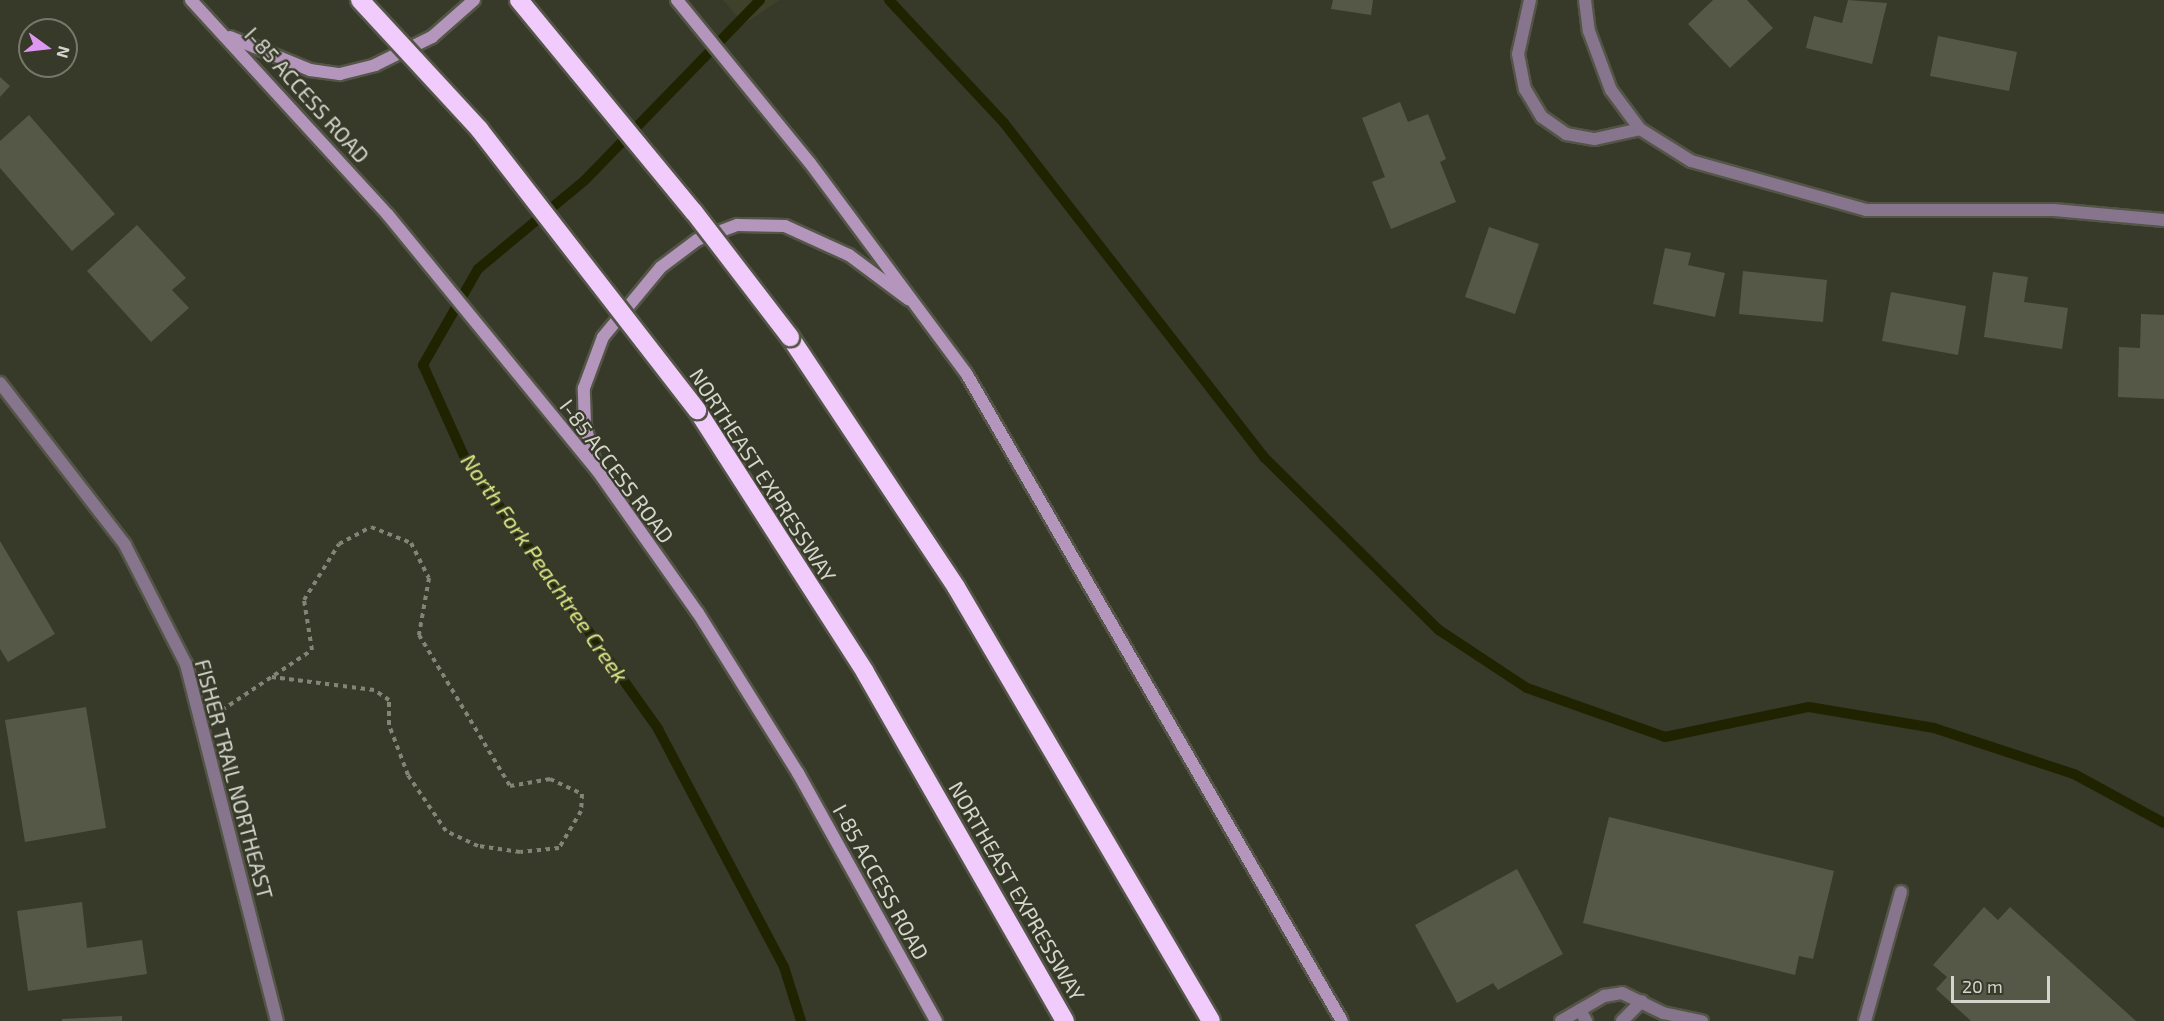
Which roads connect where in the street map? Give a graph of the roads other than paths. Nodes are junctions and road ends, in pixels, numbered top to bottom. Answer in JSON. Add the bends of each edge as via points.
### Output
{"nodes":[{"id":1,"x":190,"y":0,"type":"edge"},
{"id":2,"x":360,"y":0,"type":"edge"},
{"id":3,"x":474,"y":0,"type":"edge"},
{"id":4,"x":519,"y":0,"type":"edge"},
{"id":5,"x":677,"y":0,"type":"edge"},
{"id":6,"x":1530,"y":0,"type":"edge"},
{"id":7,"x":1585,"y":0,"type":"edge"},
{"id":8,"x":226,"y":35,"type":"junction"},
{"id":9,"x":1640,"y":129,"type":"junction"},
{"id":10,"x":2164,"y":220,"type":"edge"},
{"id":11,"x":921,"y":308,"type":"junction"},
{"id":12,"x":0,"y":383,"type":"edge"},
{"id":13,"x":597,"y":470,"type":"junction"},
{"id":14,"x":1901,"y":892,"type":"dead end"},
{"id":15,"x":1642,"y":1001,"type":"junction"},
{"id":16,"x":1583,"y":1016,"type":"edge"},
{"id":17,"x":1662,"y":1017,"type":"edge"},
{"id":18,"x":277,"y":1021,"type":"edge"},
{"id":19,"x":936,"y":1021,"type":"edge"},
{"id":20,"x":1065,"y":1021,"type":"edge"},
{"id":21,"x":1211,"y":1021,"type":"edge"},
{"id":22,"x":1342,"y":1021,"type":"edge"},
{"id":23,"x":1561,"y":1021,"type":"edge"},
{"id":24,"x":1622,"y":1021,"type":"edge"},
{"id":25,"x":1702,"y":1021,"type":"edge"},
{"id":26,"x":1865,"y":1021,"type":"edge"}],
"edges":[{"from":1,"to":8,"type":"main road","name":"I-85 ACCESS ROAD"},
{"from":2,"to":20,"type":"highway","name":"NORTHEAST EXPRESSWAY","bridge":true,"via":[[479,129],[697,410],[865,672]]},
{"from":3,"to":8,"type":"main road","via":[[432,37],[375,65],[340,74],[310,70]]},
{"from":4,"to":21,"type":"highway","bridge":true,"via":[[686,202],[790,338],[956,587]]},
{"from":5,"to":11,"type":"main road","via":[[810,162]]},
{"from":6,"to":9,"type":"street","via":[[1518,54],[1525,88],[1542,117],[1566,134],[1595,139]]},
{"from":7,"to":9,"type":"street","via":[[1589,31],[1611,90]]},
{"from":8,"to":13,"type":"main road","name":"I-85 ACCESS ROAD","via":[[319,137]]},
{"from":9,"to":10,"type":"street","via":[[1691,161],[1866,210],[2054,210]]},
{"from":11,"to":13,"type":"main road","via":[[849,255],[785,226],[737,225],[697,240],[661,267],[603,337],[584,388],[585,425]]},
{"from":11,"to":22,"type":"main road","via":[[966,373]]},
{"from":12,"to":18,"type":"street","name":"FISHER TRAIL NORTHEAST","via":[[125,545],[186,664]]},
{"from":13,"to":19,"type":"main road","name":"I-85 ACCESS ROAD","via":[[698,613],[798,773]]},
{"from":14,"to":26,"type":"street"},
{"from":15,"to":16,"type":"street","via":[[1622,993],[1604,996]]},
{"from":15,"to":17,"type":"street"},
{"from":15,"to":24,"type":"street"},
{"from":16,"to":23,"type":"street"},
{"from":17,"to":25,"type":"street"}]}
